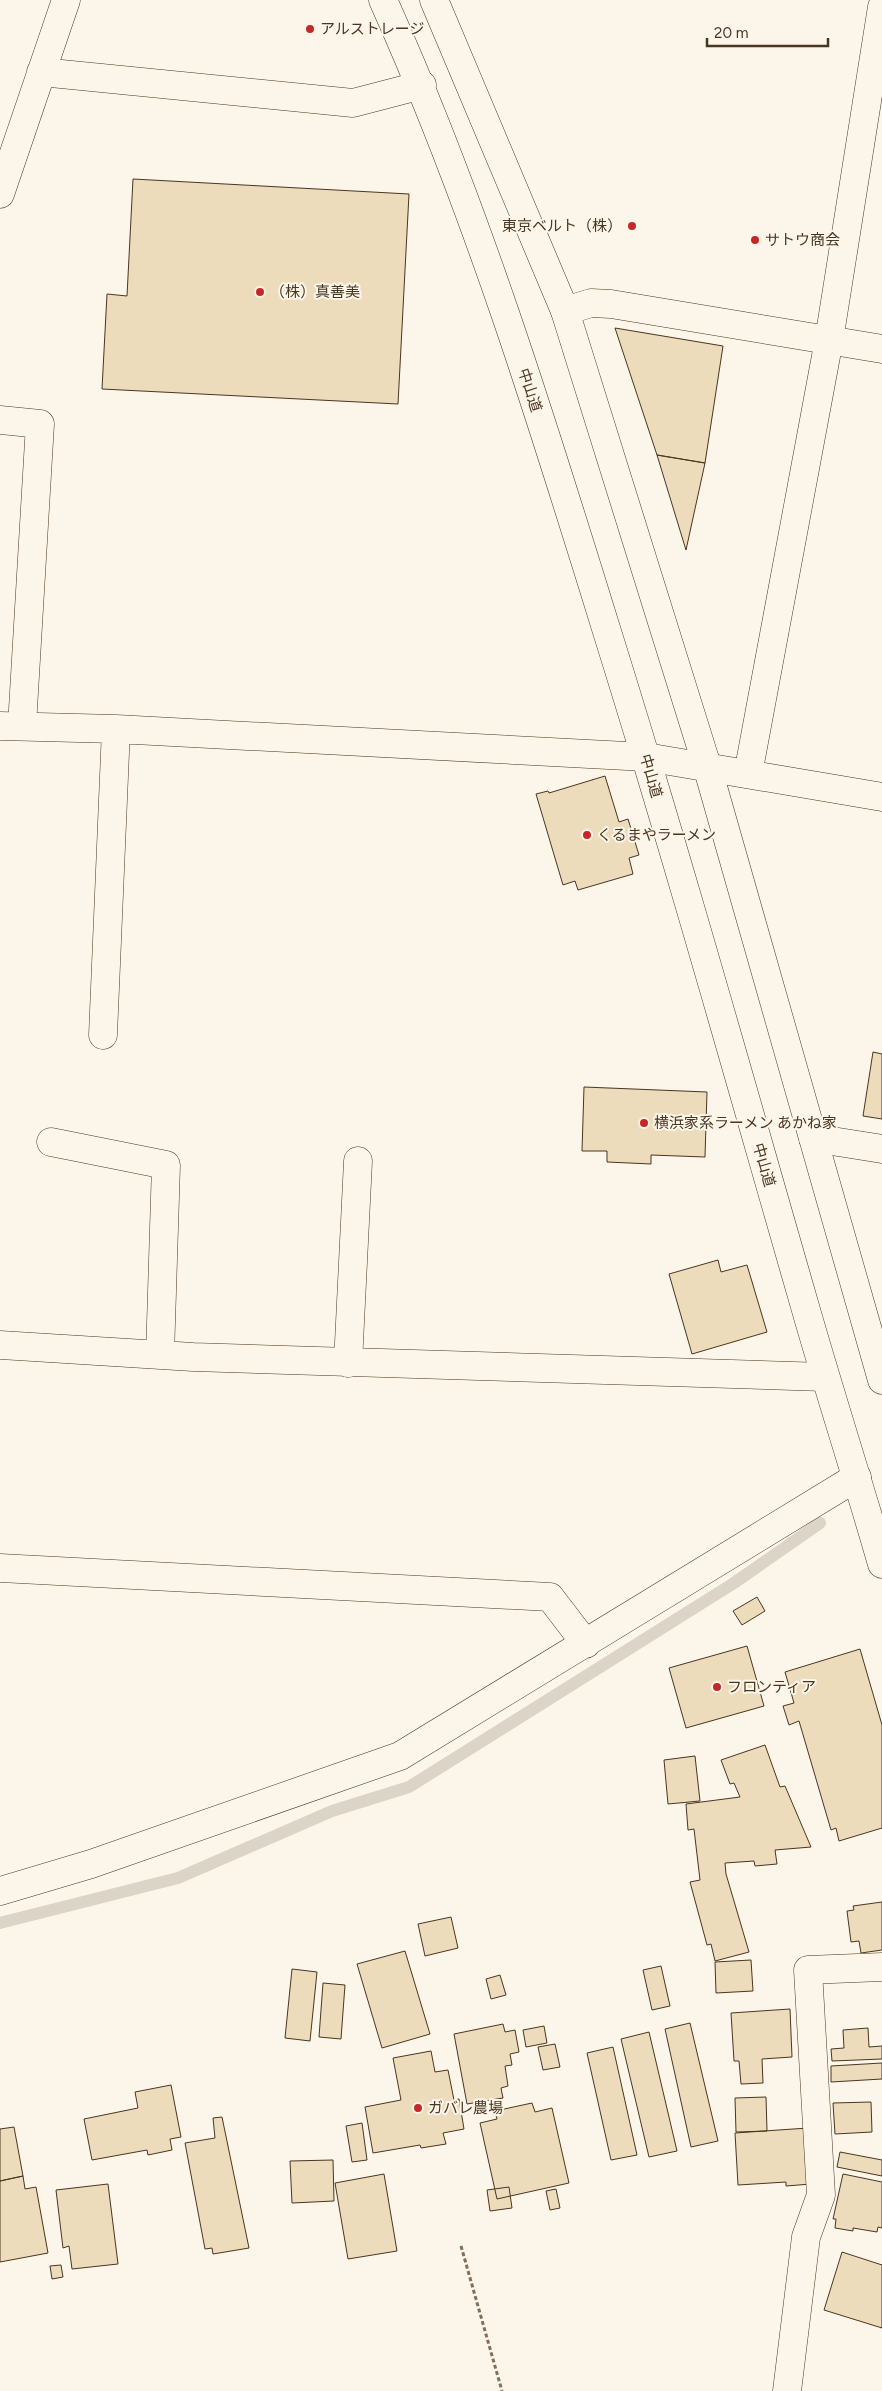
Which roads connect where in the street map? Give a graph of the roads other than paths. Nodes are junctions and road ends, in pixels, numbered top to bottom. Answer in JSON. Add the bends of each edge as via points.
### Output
{"nodes":[{"id":1,"x":66,"y":0,"type":"edge"},
{"id":2,"x":384,"y":0,"type":"edge"},
{"id":3,"x":434,"y":0,"type":"edge"},
{"id":4,"x":882,"y":8,"type":"edge"},
{"id":5,"x":41,"y":72,"type":"junction"},
{"id":6,"x":422,"y":85,"type":"junction"},
{"id":7,"x":0,"y":194,"type":"edge"},
{"id":8,"x":565,"y":311,"type":"junction"},
{"id":9,"x":828,"y":340,"type":"junction"},
{"id":10,"x":882,"y":349,"type":"edge"},
{"id":11,"x":0,"y":420,"type":"edge"},
{"id":12,"x":11,"y":726,"type":"edge"},
{"id":13,"x":116,"y":729,"type":"junction"},
{"id":14,"x":646,"y":757,"type":"junction"},
{"id":15,"x":707,"y":766,"type":"junction"},
{"id":16,"x":748,"y":774,"type":"junction"},
{"id":17,"x":882,"y":797,"type":"edge"},
{"id":18,"x":103,"y":1035,"type":"dead end"},
{"id":19,"x":813,"y":1138,"type":"junction"},
{"id":20,"x":51,"y":1142,"type":"dead end"},
{"id":21,"x":882,"y":1148,"type":"edge"},
{"id":22,"x":358,"y":1161,"type":"dead end"},
{"id":23,"x":0,"y":1345,"type":"edge"},
{"id":24,"x":160,"y":1355,"type":"junction"},
{"id":25,"x":348,"y":1363,"type":"junction"},
{"id":26,"x":825,"y":1378,"type":"junction"},
{"id":27,"x":882,"y":1380,"type":"edge"},
{"id":28,"x":857,"y":1477,"type":"junction"},
{"id":29,"x":882,"y":1564,"type":"edge"},
{"id":30,"x":0,"y":1568,"type":"edge"},
{"id":31,"x":586,"y":1644,"type":"junction"},
{"id":32,"x":0,"y":1891,"type":"edge"},
{"id":33,"x":882,"y":1967,"type":"edge"},
{"id":34,"x":787,"y":2391,"type":"edge"}],
"edges":[{"from":1,"to":5,"type":"main road"},
{"from":2,"to":6,"type":"main road","name":"中山道"},
{"from":3,"to":8,"type":"main road"},
{"from":4,"to":9,"type":"main road"},
{"from":5,"to":6,"type":"main road","via":[[353,103]]},
{"from":5,"to":7,"type":"main road"},
{"from":6,"to":14,"type":"main road","name":"中山道","via":[[512,335]]},
{"from":8,"to":9,"type":"main road","via":[[592,303],[610,304]]},
{"from":8,"to":15,"type":"main road"},
{"from":9,"to":10,"type":"main road"},
{"from":9,"to":16,"type":"main road"},
{"from":11,"to":12,"type":"main road","via":[[40,424]]},
{"from":12,"to":13,"type":"main road"},
{"from":13,"to":14,"type":"main road"},
{"from":13,"to":18,"type":"main road"},
{"from":14,"to":15,"type":"main road"},
{"from":14,"to":26,"type":"main road","name":"中山道"},
{"from":15,"to":16,"type":"main road"},
{"from":15,"to":19,"type":"main road"},
{"from":16,"to":17,"type":"main road"},
{"from":19,"to":21,"type":"main road"},
{"from":19,"to":27,"type":"main road"},
{"from":20,"to":24,"type":"main road","via":[[166,1166]]},
{"from":22,"to":25,"type":"main road"},
{"from":23,"to":24,"type":"main road"},
{"from":24,"to":25,"type":"main road"},
{"from":25,"to":26,"type":"main road"},
{"from":26,"to":28,"type":"main road","name":"中山道"},
{"from":28,"to":29,"type":"main road","name":"中山道"},
{"from":28,"to":31,"type":"main road"},
{"from":30,"to":31,"type":"main road","via":[[550,1597]]},
{"from":31,"to":32,"type":"main road","via":[[400,1756],[90,1864]]},
{"from":33,"to":34,"type":"main road","via":[[808,1970],[821,2195],[806,2237]]}]}
